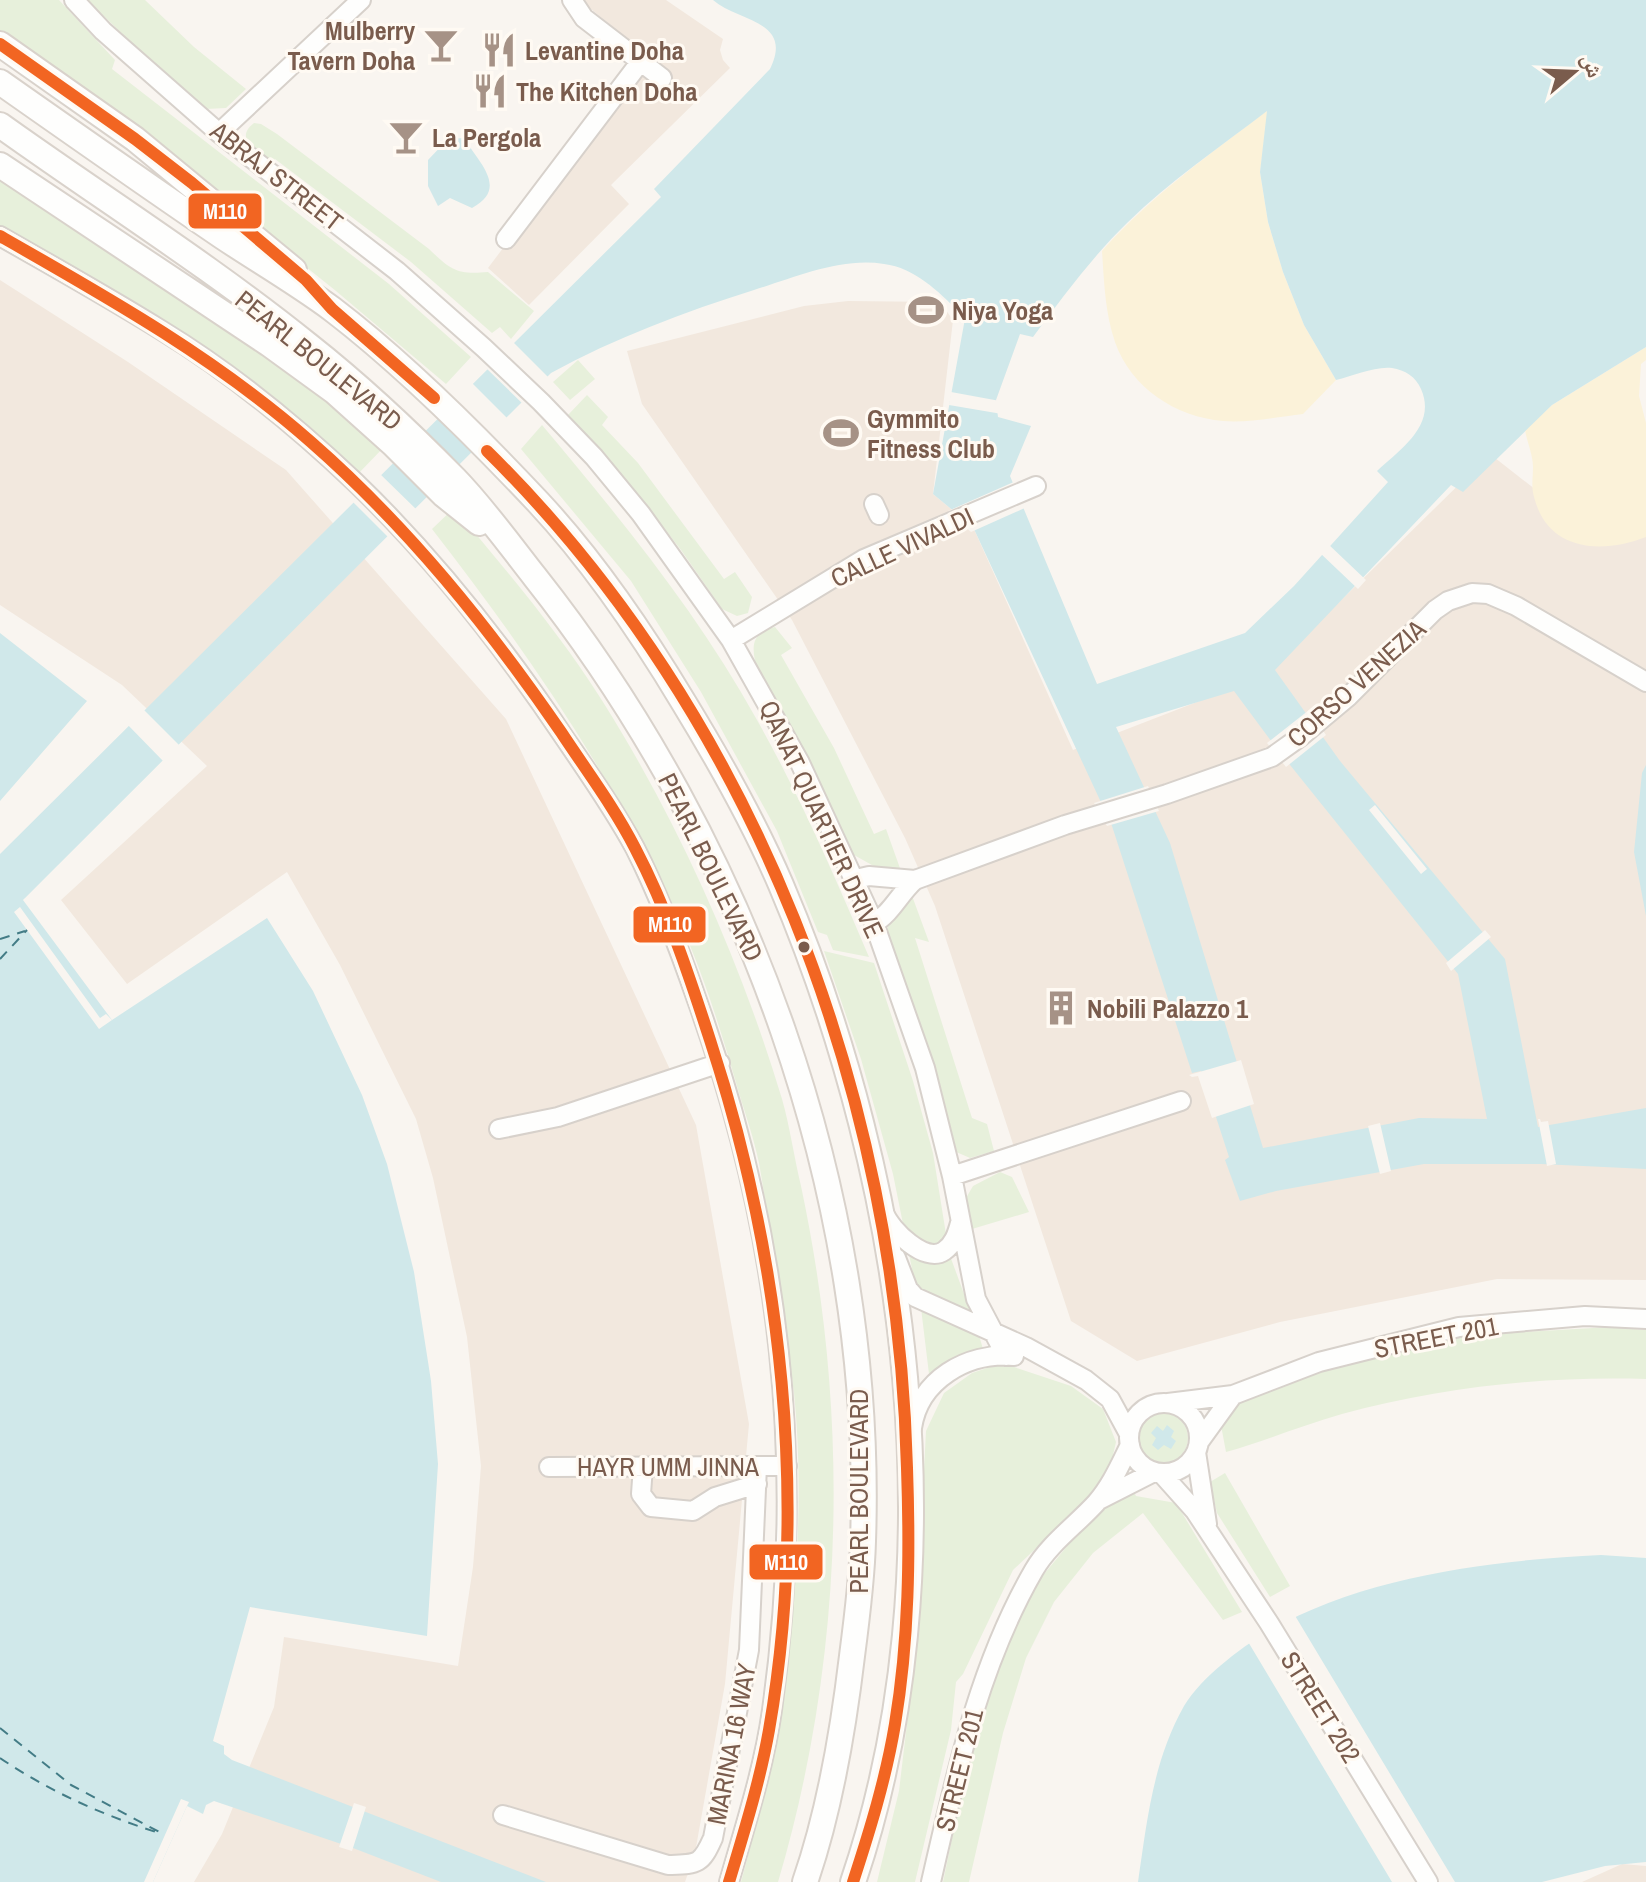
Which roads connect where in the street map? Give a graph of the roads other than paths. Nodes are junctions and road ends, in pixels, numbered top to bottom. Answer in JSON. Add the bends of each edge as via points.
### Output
{"nodes":[{"id":1,"x":74,"y":0,"type":"edge"},
{"id":2,"x":361,"y":0,"type":"edge"},
{"id":3,"x":572,"y":0,"type":"edge"},
{"id":4,"x":0,"y":44,"type":"edge"},
{"id":5,"x":641,"y":61,"type":"junction"},
{"id":6,"x":662,"y":78,"type":"dead end"},
{"id":7,"x":0,"y":82,"type":"edge"},
{"id":8,"x":0,"y":125,"type":"edge"},
{"id":9,"x":219,"y":133,"type":"junction"},
{"id":10,"x":0,"y":165,"type":"edge"},
{"id":11,"x":0,"y":236,"type":"edge"},
{"id":12,"x":506,"y":239,"type":"dead end"},
{"id":13,"x":332,"y":309,"type":"junction"},
{"id":14,"x":541,"y":402,"type":"joint"},
{"id":15,"x":399,"y":438,"type":"junction"},
{"id":16,"x":1036,"y":486,"type":"dead end"},
{"id":17,"x":731,"y":640,"type":"junction"},
{"id":18,"x":1646,"y":682,"type":"edge"},
{"id":19,"x":856,"y":879,"type":"junction"},
{"id":20,"x":915,"y":880,"type":"junction"},
{"id":21,"x":874,"y":923,"type":"junction"},
{"id":22,"x":720,"y":1063,"type":"junction"},
{"id":23,"x":1181,"y":1101,"type":"dead end"},
{"id":24,"x":499,"y":1129,"type":"dead end"},
{"id":25,"x":952,"y":1176,"type":"junction"},
{"id":26,"x":878,"y":1200,"type":"junction"},
{"id":27,"x":960,"y":1222,"type":"junction"},
{"id":28,"x":1646,"y":1319,"type":"edge"},
{"id":29,"x":993,"y":1333,"type":"junction"},
{"id":30,"x":1006,"y":1356,"type":"junction"},
{"id":31,"x":1051,"y":1360,"type":"junction"},
{"id":32,"x":1233,"y":1395,"type":"junction"},
{"id":33,"x":1110,"y":1399,"type":"junction"},
{"id":34,"x":1159,"y":1404,"type":"junction"},
{"id":35,"x":1129,"y":1440,"type":"junction"},
{"id":36,"x":1198,"y":1447,"type":"junction"},
{"id":37,"x":643,"y":1466,"type":"junction"},
{"id":38,"x":787,"y":1466,"type":"junction"},
{"id":39,"x":549,"y":1467,"type":"dead end"},
{"id":40,"x":910,"y":1471,"type":"junction"},
{"id":41,"x":1157,"y":1472,"type":"junction"},
{"id":42,"x":757,"y":1475,"type":"junction"},
{"id":43,"x":1097,"y":1502,"type":"junction"},
{"id":44,"x":1211,"y":1534,"type":"junction"},
{"id":45,"x":503,"y":1815,"type":"dead end"},
{"id":46,"x":729,"y":1882,"type":"edge"},
{"id":47,"x":805,"y":1882,"type":"edge"},
{"id":48,"x":853,"y":1882,"type":"edge"},
{"id":49,"x":931,"y":1882,"type":"edge"},
{"id":50,"x":1428,"y":1882,"type":"edge"}],
"edges":[{"from":1,"to":9,"type":"street","name":"ABRAJ STREET"},
{"from":2,"to":9,"type":"street"},
{"from":3,"to":5,"type":"street","via":[[584,18]]},
{"from":4,"to":13,"type":"main road","via":[[192,183],[306,280]]},
{"from":5,"to":6,"type":"street"},
{"from":5,"to":12,"type":"street"},
{"from":7,"to":13,"type":"main road","name":"PEARL BOULEVARD"},
{"from":8,"to":15,"type":"main road","name":"PEARL BOULEVARD","via":[[294,334],[355,383]]},
{"from":9,"to":14,"type":"street","name":"ABRAJ STREET","via":[[397,271]]},
{"from":10,"to":15,"type":"main road","via":[[269,344]]},
{"from":11,"to":22,"type":"street","via":[[176,340],[265,405],[354,481],[474,610],[529,684],[634,847]]},
{"from":13,"to":26,"type":"main road","name":"PEARL BOULEVARD","via":[[434,398],[540,504],[627,614],[665,672],[735,790],[779,881],[830,1014]]},
{"from":14,"to":17,"type":"street","name":"QANAT QUARTIER DRIVE","via":[[641,514]]},
{"from":15,"to":47,"type":"main road","name":"PEARL BOULEVARD","via":[[512,549],[615,686],[712,857],[781,1026],[832,1210],[859,1395],[863,1540],[851,1664],[838,1750]]},
{"from":16,"to":17,"type":"street","name":"CALLE VIVALDI","via":[[864,559]]},
{"from":17,"to":19,"type":"street","name":"QANAT QUARTIER DRIVE","via":[[794,750]]},
{"from":18,"to":20,"type":"street","name":"CORSO VENEZIA","via":[[1516,606],[1472,593],[1435,610],[1349,696],[1263,761]]},
{"from":19,"to":20,"type":"street","name":"CORSO VENEZIA"},
{"from":19,"to":21,"type":"street","name":"QANAT QUARTIER DRIVE"},
{"from":20,"to":21,"type":"street","name":"CORSO VENEZIA"},
{"from":21,"to":25,"type":"street","name":"QANAT QUARTIER DRIVE","via":[[925,1068]]},
{"from":22,"to":24,"type":"street","via":[[558,1117]]},
{"from":22,"to":38,"type":"street","via":[[772,1286]]},
{"from":23,"to":25,"type":"street"},
{"from":25,"to":27,"type":"street","name":"QANAT QUARTIER DRIVE"},
{"from":26,"to":27,"type":"street","via":[[896,1233],[927,1251],[943,1252],[955,1240]]},
{"from":26,"to":29,"type":"street","name":"STREET 201","via":[[898,1265],[915,1297]]},
{"from":26,"to":40,"type":"main road","name":"PEARL BOULEVARD","via":[[900,1328]]},
{"from":27,"to":29,"type":"street","name":"QANAT QUARTIER DRIVE","via":[[976,1299]]},
{"from":28,"to":32,"type":"street","name":"STREET 201","via":[[1585,1316],[1459,1327],[1319,1362]]},
{"from":29,"to":30,"type":"street","name":"QANAT QUARTIER DRIVE"},
{"from":29,"to":31,"type":"street","name":"STREET 201"},
{"from":30,"to":31,"type":"street","name":"STREET 201"},
{"from":30,"to":40,"type":"street","name":"STREET 201","via":[[945,1372],[922,1397],[914,1416]]},
{"from":31,"to":33,"type":"street","name":"STREET 201"},
{"from":32,"to":34,"type":"street","name":"STREET 201"},
{"from":32,"to":36,"type":"street"},
{"from":33,"to":34,"type":"street","name":"STREET 201"},
{"from":33,"to":35,"type":"street","name":"STREET 201"},
{"from":34,"to":35,"type":"street","via":[[1135,1417]]},
{"from":34,"to":36,"type":"street","via":[[1188,1411],[1195,1420]]},
{"from":35,"to":41,"type":"street","via":[[1141,1464]]},
{"from":35,"to":43,"type":"street","name":"STREET 201"},
{"from":36,"to":41,"type":"street","via":[[1182,1468]]},
{"from":36,"to":44,"type":"street","name":"STREET 202","via":[[1203,1509]]},
{"from":37,"to":39,"type":"street","name":"HAYR UMM JINNA"},
{"from":37,"to":42,"type":"street","name":"HAYR UMM JINNA"},
{"from":37,"to":42,"type":"street","via":[[641,1494],[651,1507],[668,1510],[693,1511]]},
{"from":38,"to":42,"type":"street","name":"HAYR UMM JINNA"},
{"from":38,"to":46,"type":"street","via":[[781,1625],[771,1715]]},
{"from":40,"to":48,"type":"main road","name":"PEARL BOULEVARD","via":[[898,1704]]},
{"from":41,"to":43,"type":"street","name":"STREET 201"},
{"from":41,"to":44,"type":"street","name":"STREET 202"},
{"from":42,"to":45,"type":"street","name":"MARINA 16 WAY","via":[[749,1650],[713,1838],[704,1858],[695,1865],[668,1865]]},
{"from":43,"to":49,"type":"street","name":"STREET 201","via":[[1035,1569],[991,1659],[961,1750]]},
{"from":44,"to":50,"type":"street","name":"STREET 202"}]}
